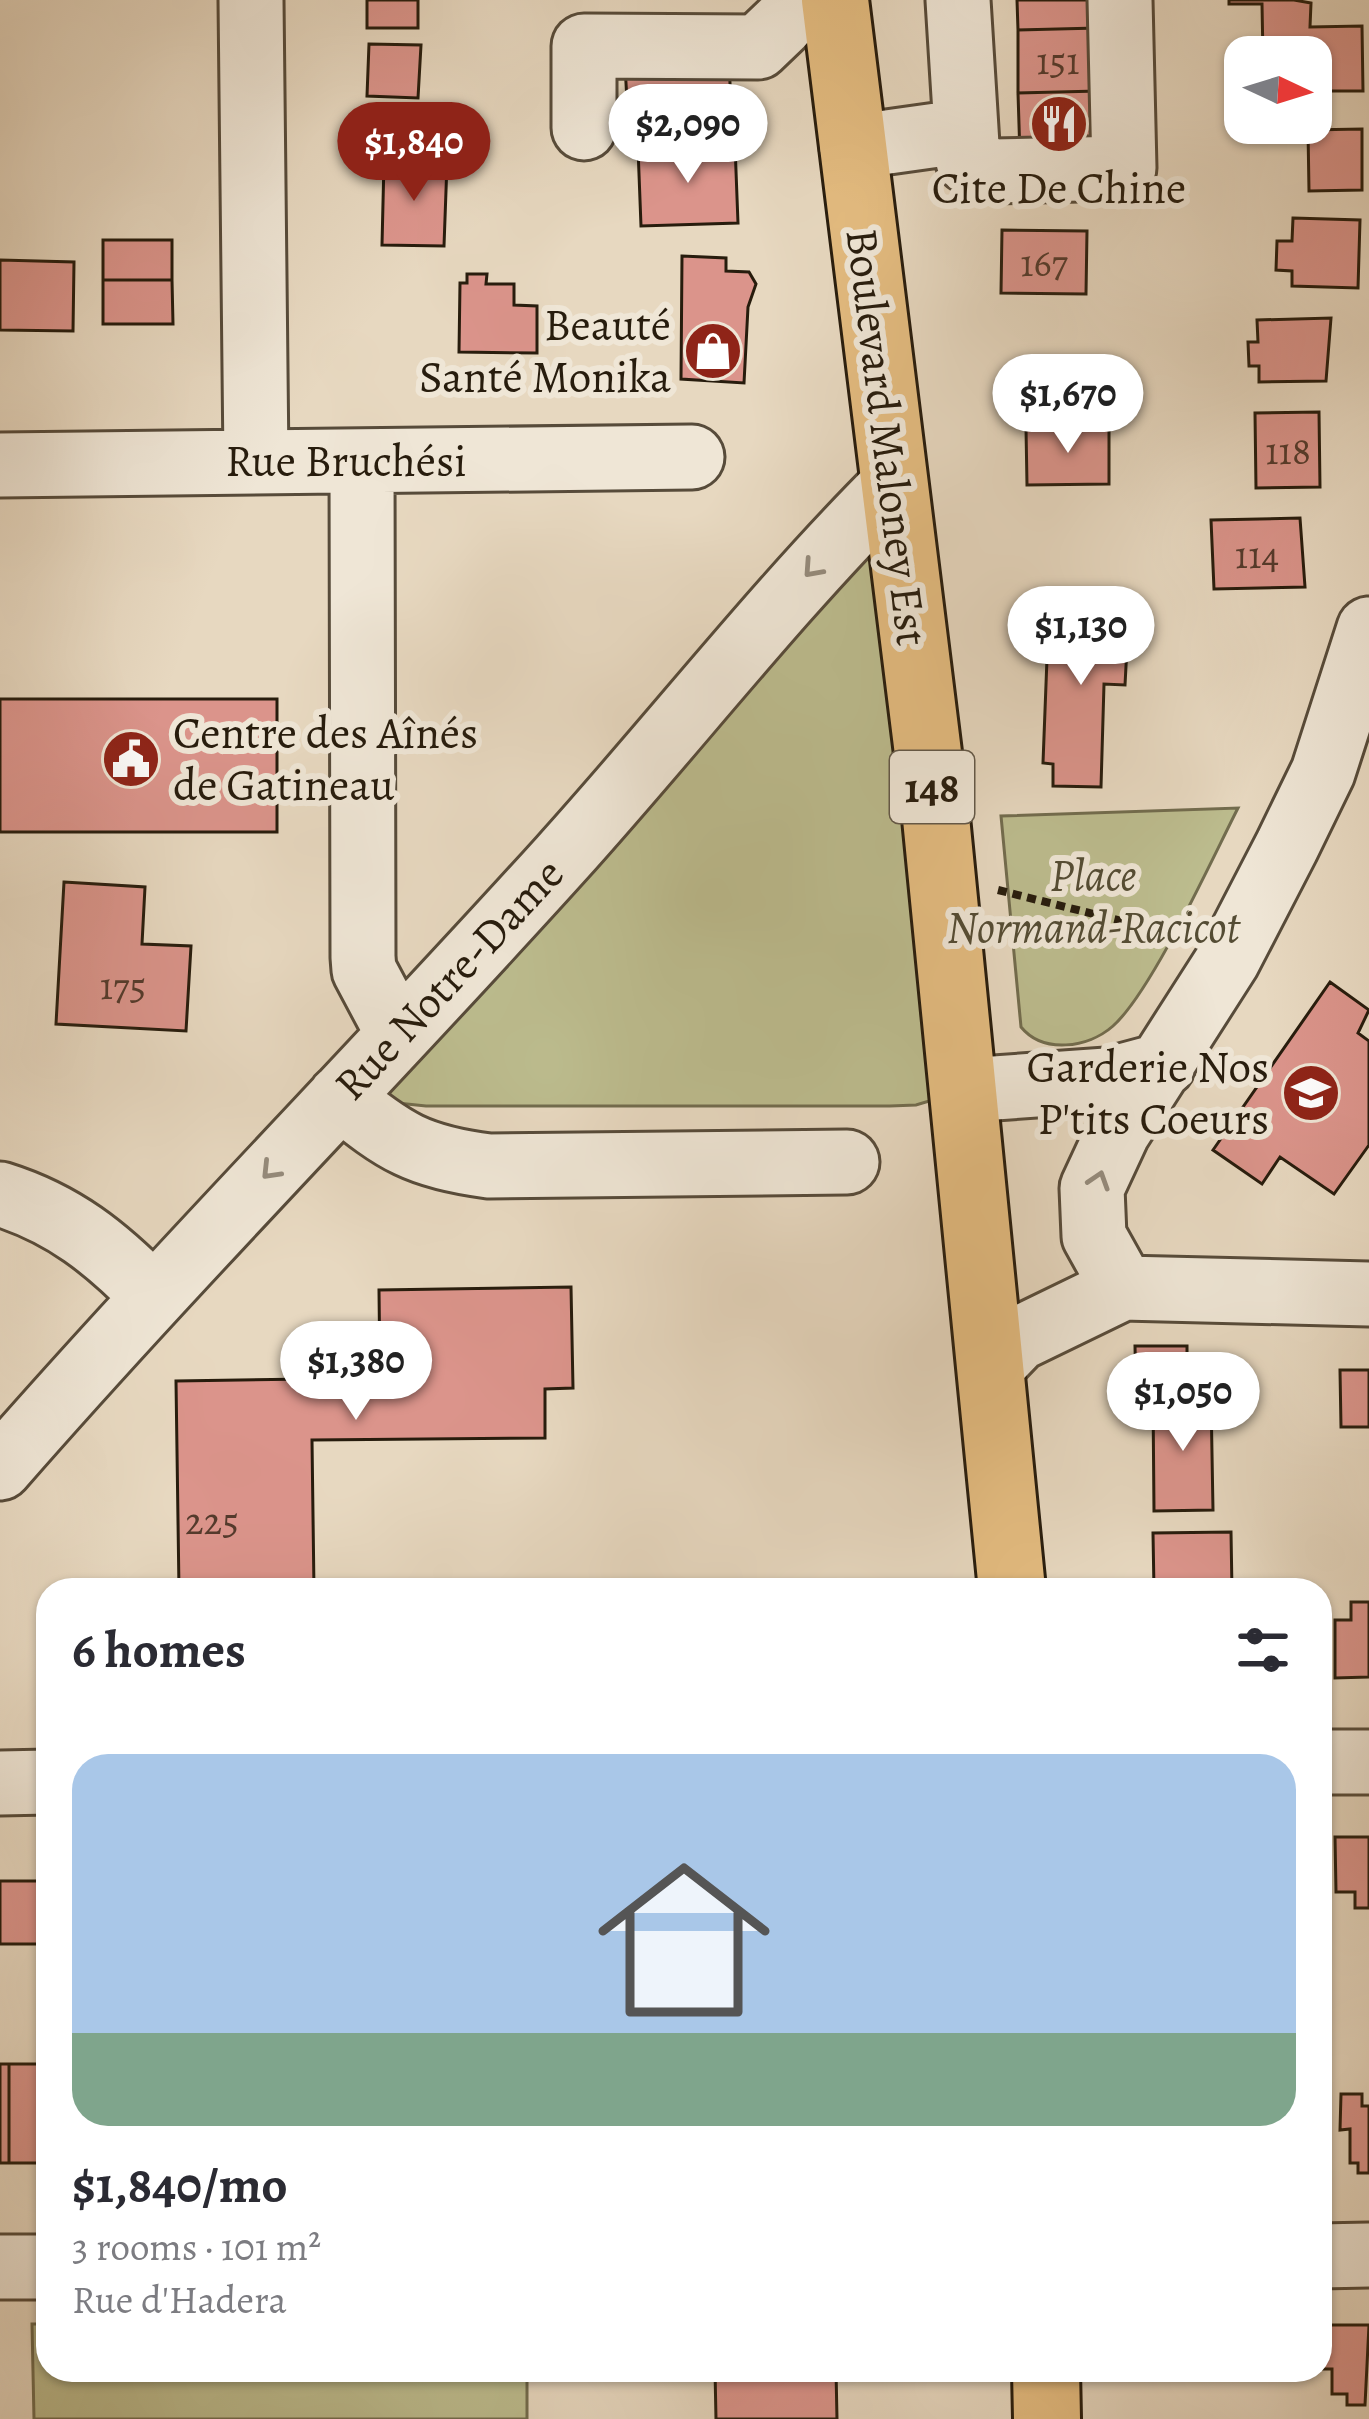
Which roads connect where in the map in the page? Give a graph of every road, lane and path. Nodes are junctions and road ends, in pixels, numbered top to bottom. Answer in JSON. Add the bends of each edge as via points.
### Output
{"nodes":[{"id":1,"x":251,"y":0,"type":"edge"},
{"id":2,"x":596,"y":0,"type":"edge"},
{"id":3,"x":958,"y":0,"type":"edge"},
{"id":4,"x":1120,"y":0,"type":"edge"},
{"id":5,"x":817,"y":14,"type":"edge"},
{"id":6,"x":584,"y":128,"type":"dead end"},
{"id":7,"x":966,"y":131,"type":"junction"},
{"id":8,"x":851,"y":147,"type":"junction"},
{"id":9,"x":692,"y":457,"type":"dead end"},
{"id":10,"x":256,"y":461,"type":"junction"},
{"id":11,"x":362,"y":461,"type":"junction"},
{"id":12,"x":0,"y":465,"type":"edge"},
{"id":13,"x":893,"y":484,"type":"junction"},
{"id":14,"x":1369,"y":629,"type":"edge"},
{"id":15,"x":1346,"y":771,"type":"edge"},
{"id":16,"x":998,"y":890,"type":"dead end"},
{"id":17,"x":1181,"y":936,"type":"dead end"},
{"id":18,"x":398,"y":1032,"type":"junction"},
{"id":19,"x":1163,"y":1065,"type":"junction"},
{"id":20,"x":966,"y":1090,"type":"junction"},
{"id":21,"x":340,"y":1097,"type":"junction"},
{"id":22,"x":847,"y":1162,"type":"dead end"},
{"id":23,"x":0,"y":1194,"type":"edge"},
{"id":24,"x":1123,"y":1288,"type":"junction"},
{"id":25,"x":1369,"y":1294,"type":"edge"},
{"id":26,"x":152,"y":1295,"type":"junction"},
{"id":27,"x":994,"y":1365,"type":"junction"},
{"id":28,"x":0,"y":1468,"type":"edge"},
{"id":29,"x":1011,"y":1578,"type":"edge"},
{"id":30,"x":1332,"y":1762,"type":"edge"},
{"id":31,"x":1369,"y":1762,"type":"edge"},
{"id":32,"x":36,"y":1782,"type":"edge"},
{"id":33,"x":0,"y":1783,"type":"edge"},
{"id":34,"x":1369,"y":2255,"type":"edge"},
{"id":35,"x":1332,"y":2256,"type":"edge"},
{"id":36,"x":36,"y":2266,"type":"edge"},
{"id":37,"x":0,"y":2267,"type":"edge"},
{"id":38,"x":1046,"y":2382,"type":"edge"},
{"id":39,"x":1047,"y":2419,"type":"edge"}],
"edges":[{"from":1,"to":10,"type":"street"},
{"from":2,"to":5,"type":"street"},
{"from":3,"to":7,"type":"street"},
{"from":4,"to":7,"type":"street","via":[[1124,167],[992,171],[968,161]]},
{"from":5,"to":6,"type":"street","via":[[758,47],[584,46]]},
{"from":5,"to":8,"type":"main road","name":"Boulevard Maloney Est","number":"148"},
{"from":7,"to":8,"type":"street"},
{"from":8,"to":13,"type":"main road","name":"Boulevard Maloney Est","number":"148"},
{"from":9,"to":11,"type":"street","name":"Rue Bruchési"},
{"from":10,"to":11,"type":"street","name":"Rue Bruchési"},
{"from":10,"to":12,"type":"street","name":"Rue Bruchési"},
{"from":11,"to":18,"type":"street","via":[[363,957]]},
{"from":13,"to":18,"type":"street","name":"Rue Notre-Dame","one_way":true},
{"from":13,"to":20,"type":"main road","name":"Boulevard Maloney Est","number":"148"},
{"from":14,"to":15,"type":"street"},
{"from":15,"to":19,"type":"street"},
{"from":16,"to":17,"type":"path"},
{"from":18,"to":21,"type":"street","name":"Rue Notre-Dame"},
{"from":19,"to":20,"type":"street","via":[[1106,1080]]},
{"from":24,"to":19,"type":"street","one_way":true,"via":[[1094,1237],[1092,1188]]},
{"from":20,"to":27,"type":"main road","name":"Boulevard Maloney Est","number":"148"},
{"from":21,"to":22,"type":"street","via":[[391,1140],[432,1159],[489,1166]]},
{"from":21,"to":26,"type":"street","name":"Rue Notre-Dame","one_way":true},
{"from":23,"to":26,"type":"street","via":[[100,1243]]},
{"from":24,"to":25,"type":"street"},
{"from":24,"to":27,"type":"street","via":[[1018,1339]]},
{"from":26,"to":28,"type":"street","name":"Rue Notre-Dame"},
{"from":27,"to":29,"type":"main road","name":"Boulevard Maloney Est","number":"148"},
{"from":30,"to":31,"type":"street"},
{"from":32,"to":33,"type":"street"},
{"from":34,"to":35,"type":"street"},
{"from":36,"to":37,"type":"street"},
{"from":38,"to":39,"type":"main road"}]}
